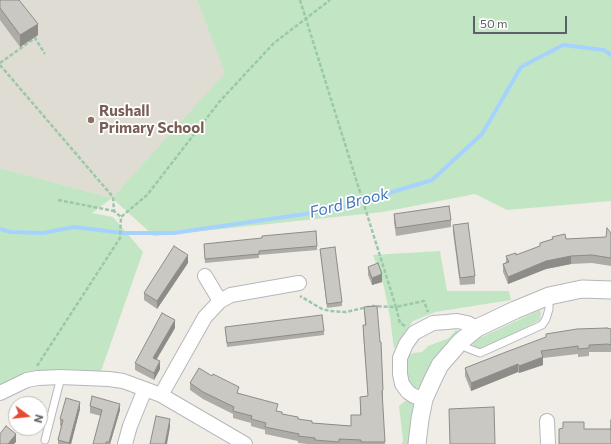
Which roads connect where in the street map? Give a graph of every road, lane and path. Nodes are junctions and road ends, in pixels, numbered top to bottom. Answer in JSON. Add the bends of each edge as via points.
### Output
{"nodes":[{"id":1,"x":300,"y":0,"type":"edge"},
{"id":2,"x":330,"y":0,"type":"edge"},
{"id":3,"x":306,"y":18,"type":"junction"},
{"id":4,"x":45,"y":54,"type":"dead end"},
{"id":5,"x":0,"y":64,"type":"edge"},
{"id":6,"x":58,"y":200,"type":"dead end"},
{"id":7,"x":114,"y":211,"type":"junction"},
{"id":8,"x":121,"y":217,"type":"junction"},
{"id":9,"x":205,"y":276,"type":"dead end"},
{"id":10,"x":299,"y":284,"type":"joint"},
{"id":11,"x":611,"y":290,"type":"edge"},
{"id":12,"x":549,"y":296,"type":"junction"},
{"id":13,"x":220,"y":300,"type":"junction"},
{"id":14,"x":396,"y":307,"type":"junction"},
{"id":15,"x":433,"y":324,"type":"junction"},
{"id":16,"x":477,"y":328,"type":"junction"},
{"id":17,"x":414,"y":333,"type":"junction"},
{"id":18,"x":460,"y":342,"type":"junction"},
{"id":19,"x":61,"y":377,"type":"junction"},
{"id":20,"x":27,"y":380,"type":"junction"},
{"id":21,"x":145,"y":389,"type":"junction"},
{"id":22,"x":0,"y":393,"type":"edge"},
{"id":23,"x":161,"y":395,"type":"junction"},
{"id":24,"x":424,"y":399,"type":"junction"},
{"id":25,"x":547,"y":421,"type":"dead end"},
{"id":26,"x":46,"y":440,"type":"dead end"},
{"id":27,"x":125,"y":444,"type":"edge"},
{"id":28,"x":244,"y":444,"type":"edge"},
{"id":29,"x":417,"y":444,"type":"edge"},
{"id":30,"x":548,"y":444,"type":"edge"}],
"edges":[{"from":1,"to":3,"type":"path"},
{"from":2,"to":3,"type":"path"},
{"from":3,"to":8,"type":"path","via":[[274,43],[220,101],[147,195]]},
{"from":3,"to":14,"type":"path"},
{"from":4,"to":5,"type":"path","via":[[35,38]]},
{"from":5,"to":7,"type":"path","via":[[113,197]]},
{"from":6,"to":7,"type":"path"},
{"from":7,"to":8,"type":"path"},
{"from":8,"to":20,"type":"path","via":[[120,238]]},
{"from":9,"to":13,"type":"street"},
{"from":10,"to":13,"type":"street","via":[[231,295]]},
{"from":10,"to":14,"type":"path","via":[[322,309],[330,311],[346,312],[372,306]]},
{"from":11,"to":12,"type":"street","via":[[582,289]]},
{"from":12,"to":16,"type":"street"},
{"from":12,"to":18,"type":"lane","via":[[549,309],[542,325],[480,353],[466,348]]},
{"from":13,"to":23,"type":"street","via":[[206,317]]},
{"from":14,"to":15,"type":"path","via":[[424,301]]},
{"from":14,"to":17,"type":"path","via":[[400,323]]},
{"from":15,"to":16,"type":"street","via":[[457,321]]},
{"from":15,"to":17,"type":"street"},
{"from":16,"to":18,"type":"street"},
{"from":17,"to":24,"type":"street","via":[[400,358],[400,374],[402,384],[408,392]]},
{"from":18,"to":24,"type":"street","via":[[440,365]]},
{"from":19,"to":20,"type":"street"},
{"from":19,"to":21,"type":"street","via":[[109,378]]},
{"from":19,"to":26,"type":"lane"},
{"from":20,"to":22,"type":"street"},
{"from":21,"to":23,"type":"street"},
{"from":21,"to":27,"type":"street"},
{"from":23,"to":28,"type":"street"},
{"from":24,"to":29,"type":"street"},
{"from":25,"to":30,"type":"street"}]}
